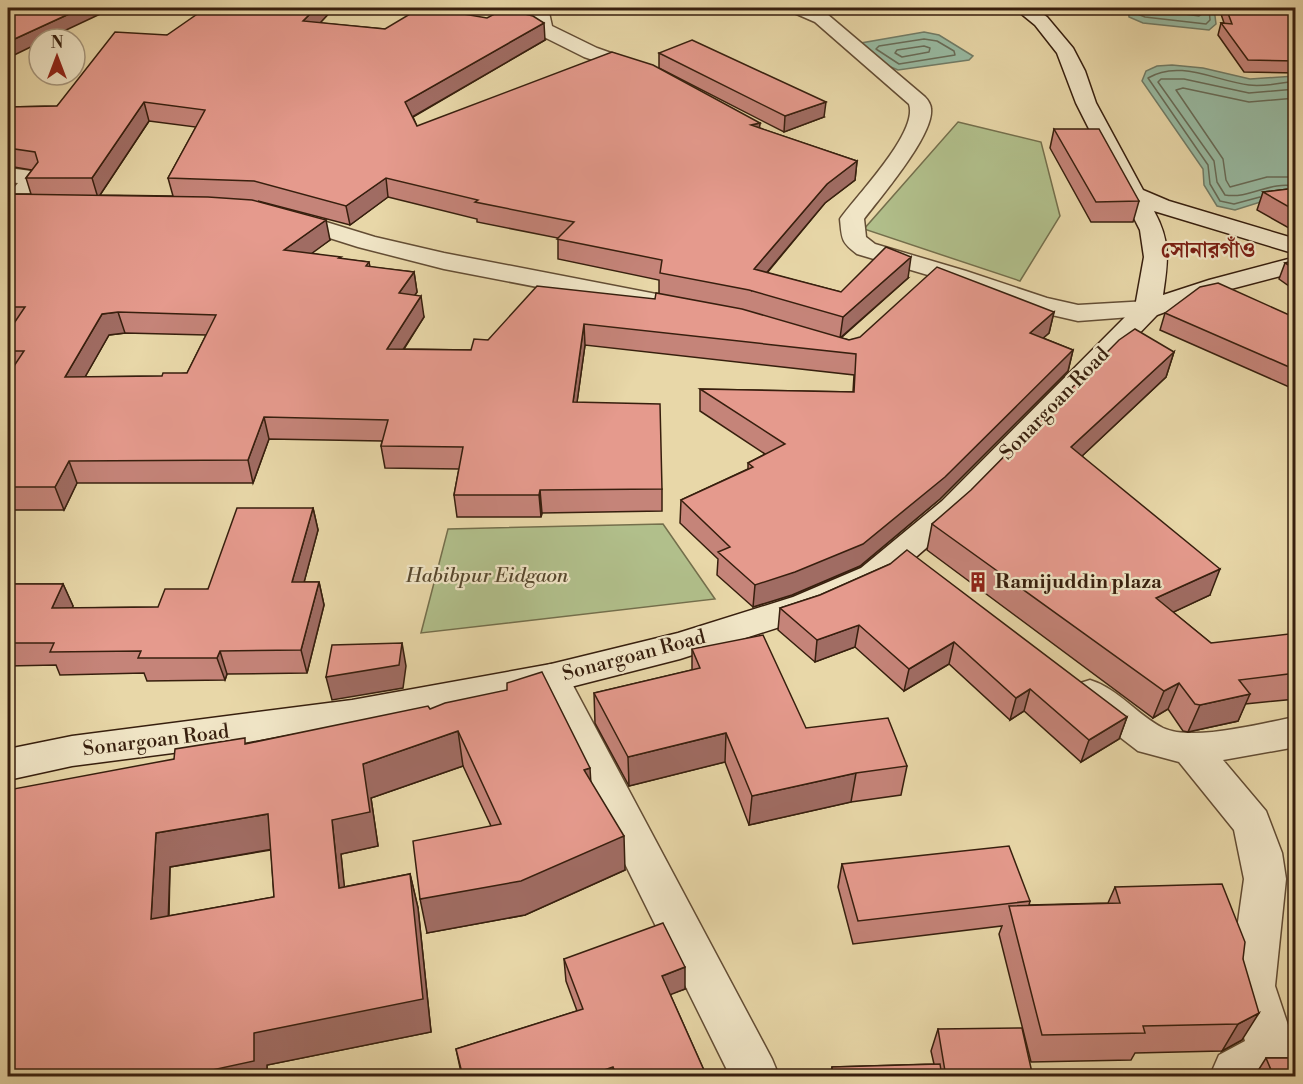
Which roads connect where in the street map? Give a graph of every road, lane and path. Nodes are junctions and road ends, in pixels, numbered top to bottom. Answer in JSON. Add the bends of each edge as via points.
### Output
{"nodes":[{"id":1,"x":539,"y":8,"type":"edge"},
{"id":2,"x":798,"y":8,"type":"edge"},
{"id":3,"x":1023,"y":8,"type":"edge"},
{"id":4,"x":661,"y":77,"type":"edge"},
{"id":5,"x":8,"y":175,"type":"edge"},
{"id":6,"x":1133,"y":194,"type":"junction"},
{"id":7,"x":72,"y":207,"type":"edge"},
{"id":8,"x":268,"y":213,"type":"edge"},
{"id":9,"x":1296,"y":247,"type":"edge"},
{"id":10,"x":1296,"y":264,"type":"edge"},
{"id":11,"x":1148,"y":309,"type":"junction"},
{"id":12,"x":703,"y":312,"type":"edge"},
{"id":13,"x":1069,"y":677,"type":"edge"},
{"id":14,"x":551,"y":678,"type":"junction"},
{"id":15,"x":1296,"y":732,"type":"edge"},
{"id":16,"x":1192,"y":750,"type":"junction"},
{"id":17,"x":8,"y":765,"type":"edge"},
{"id":18,"x":755,"y":1077,"type":"edge"},
{"id":19,"x":1237,"y":1077,"type":"edge"}],
"edges":[{"from":1,"to":4,"type":"street","via":[[543,28],[554,35],[591,54]]},
{"from":2,"to":11,"type":"street","via":[[821,18],[918,101],[921,110],[900,155],[872,175],[852,219],[855,240],[927,277],[1039,304],[1078,313]]},
{"from":3,"to":6,"type":"street","via":[[1041,21],[1066,52],[1086,103]]},
{"from":5,"to":7,"type":"street","via":[[32,180],[13,203],[14,207]]},
{"from":6,"to":9,"type":"street"},
{"from":6,"to":11,"type":"street","via":[[1152,230],[1156,257]]},
{"from":8,"to":12,"type":"street","via":[[444,261]]},
{"from":10,"to":11,"type":"street","name":"Sonargoan Road"},
{"from":11,"to":14,"type":"street","name":"Sonargoan Road","via":[[953,508],[916,562],[805,606],[680,646]]},
{"from":13,"to":16,"type":"street","via":[[1152,740]]},
{"from":14,"to":17,"type":"street","name":"Sonargoan Road","via":[[352,715],[72,752]]},
{"from":14,"to":18,"type":"street"},
{"from":15,"to":16,"type":"street"},
{"from":16,"to":19,"type":"street","via":[[1252,823],[1265,879],[1252,986],[1269,1040],[1269,1054],[1236,1071]]}]}
